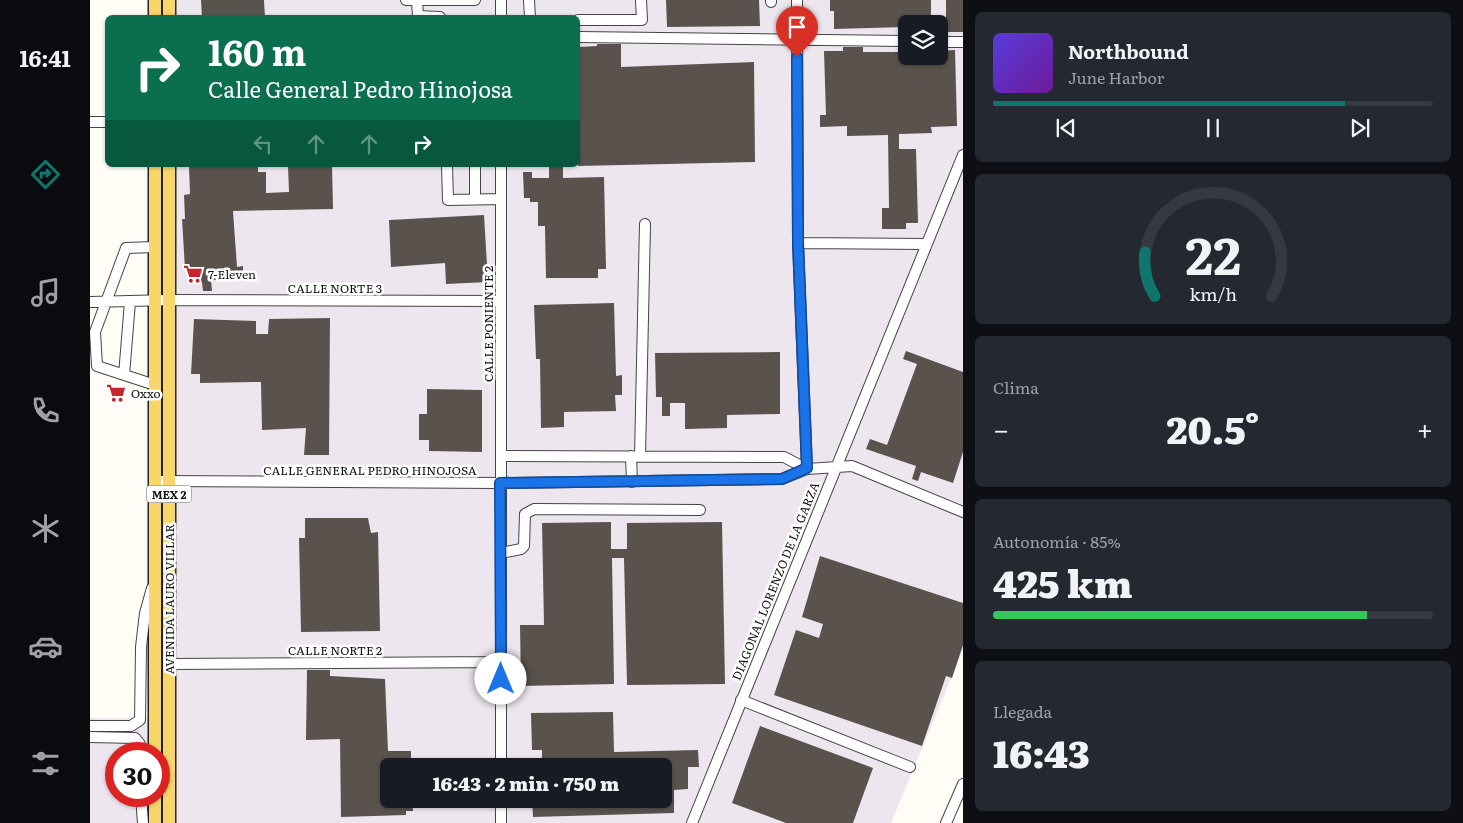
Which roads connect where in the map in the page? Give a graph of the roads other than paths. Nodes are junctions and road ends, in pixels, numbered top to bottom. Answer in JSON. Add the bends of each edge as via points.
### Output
{"nodes":[{"id":1,"x":155,"y":0,"type":"edge"},
{"id":2,"x":169,"y":0,"type":"edge"},
{"id":3,"x":406,"y":0,"type":"edge"},
{"id":4,"x":475,"y":0,"type":"edge"},
{"id":5,"x":501,"y":0,"type":"edge"},
{"id":6,"x":529,"y":0,"type":"edge"},
{"id":7,"x":642,"y":0,"type":"edge"},
{"id":8,"x":797,"y":0,"type":"edge"},
{"id":9,"x":417,"y":1,"type":"edge"},
{"id":10,"x":155,"y":15,"type":"edge"},
{"id":11,"x":169,"y":15,"type":"edge"},
{"id":12,"x":418,"y":15,"type":"edge"},
{"id":13,"x":501,"y":15,"type":"edge"},
{"id":14,"x":530,"y":15,"type":"edge"},
{"id":15,"x":580,"y":20,"type":"edge"},
{"id":16,"x":580,"y":38,"type":"edge"},
{"id":17,"x":797,"y":39,"type":"junction"},
{"id":18,"x":898,"y":41,"type":"edge"},
{"id":19,"x":948,"y":42,"type":"edge"},
{"id":20,"x":963,"y":42,"type":"edge"},
{"id":21,"x":90,"y":122,"type":"edge"},
{"id":22,"x":105,"y":122,"type":"edge"},
{"id":23,"x":963,"y":155,"type":"edge"},
{"id":24,"x":155,"y":167,"type":"edge"},
{"id":25,"x":169,"y":167,"type":"edge"},
{"id":26,"x":448,"y":167,"type":"edge"},
{"id":27,"x":475,"y":167,"type":"edge"},
{"id":28,"x":500,"y":167,"type":"edge"},
{"id":29,"x":501,"y":199,"type":"junction"},
{"id":30,"x":475,"y":200,"type":"junction"},
{"id":31,"x":645,"y":224,"type":"dead end"},
{"id":32,"x":798,"y":242,"type":"junction"},
{"id":33,"x":927,"y":244,"type":"junction"},
{"id":34,"x":155,"y":247,"type":"junction"},
{"id":35,"x":169,"y":300,"type":"junction"},
{"id":36,"x":155,"y":301,"type":"junction"},
{"id":37,"x":500,"y":301,"type":"junction"},
{"id":38,"x":90,"y":302,"type":"edge"},
{"id":39,"x":107,"y":302,"type":"junction"},
{"id":40,"x":130,"y":302,"type":"junction"},
{"id":41,"x":124,"y":375,"type":"junction"},
{"id":42,"x":155,"y":385,"type":"junction"},
{"id":43,"x":502,"y":456,"type":"junction"},
{"id":44,"x":636,"y":456,"type":"junction"},
{"id":45,"x":835,"y":466,"type":"junction"},
{"id":46,"x":807,"y":468,"type":"junction"},
{"id":47,"x":155,"y":481,"type":"junction"},
{"id":48,"x":169,"y":481,"type":"junction"},
{"id":49,"x":632,"y":482,"type":"junction"},
{"id":50,"x":500,"y":483,"type":"junction"},
{"id":51,"x":700,"y":510,"type":"dead end"},
{"id":52,"x":963,"y":512,"type":"edge"},
{"id":53,"x":500,"y":553,"type":"junction"},
{"id":54,"x":156,"y":575,"type":"junction"},
{"id":55,"x":501,"y":662,"type":"junction"},
{"id":56,"x":169,"y":664,"type":"junction"},
{"id":57,"x":741,"y":700,"type":"junction"},
{"id":58,"x":90,"y":726,"type":"edge"},
{"id":59,"x":125,"y":726,"type":"junction"},
{"id":60,"x":125,"y":737,"type":"junction"},
{"id":61,"x":90,"y":738,"type":"edge"},
{"id":62,"x":138,"y":742,"type":"edge"},
{"id":63,"x":155,"y":742,"type":"edge"},
{"id":64,"x":501,"y":758,"type":"edge"},
{"id":65,"x":910,"y":767,"type":"dead end"},
{"id":66,"x":963,"y":784,"type":"edge"},
{"id":67,"x":142,"y":807,"type":"edge"},
{"id":68,"x":155,"y":807,"type":"edge"},
{"id":69,"x":501,"y":808,"type":"edge"},
{"id":70,"x":143,"y":823,"type":"edge"},
{"id":71,"x":155,"y":823,"type":"edge"},
{"id":72,"x":169,"y":823,"type":"edge"},
{"id":73,"x":501,"y":823,"type":"edge"},
{"id":74,"x":692,"y":823,"type":"edge"},
{"id":75,"x":946,"y":823,"type":"edge"}],
"edges":[{"from":1,"to":10,"type":"main road"},
{"from":2,"to":11,"type":"main road"},
{"from":3,"to":9,"type":"street"},
{"from":4,"to":9,"type":"street"},
{"from":5,"to":13,"type":"street"},
{"from":6,"to":14,"type":"street"},
{"from":7,"to":15,"type":"street","via":[[642,20]]},
{"from":8,"to":17,"type":"street"},
{"from":9,"to":12,"type":"street"},
{"from":16,"to":17,"type":"street"},
{"from":17,"to":18,"type":"street"},
{"from":17,"to":32,"type":"street"},
{"from":19,"to":20,"type":"street"},
{"from":21,"to":22,"type":"street"},
{"from":23,"to":33,"type":"street","name":"DIAGONAL LORENZO DE LA GARZA"},
{"from":24,"to":34,"type":"main road","name":"AVENIDA LAURO VILLAR","number":"MEX 2"},
{"from":25,"to":35,"type":"main road","name":"AVENIDA LAURO VILLAR","number":"MEX 2"},
{"from":26,"to":30,"type":"street","via":[[448,200]]},
{"from":27,"to":30,"type":"street"},
{"from":28,"to":29,"type":"street","name":"CALLE PONIENTE 2"},
{"from":29,"to":30,"type":"street"},
{"from":29,"to":37,"type":"street","name":"CALLE PONIENTE 2"},
{"from":31,"to":44,"type":"street"},
{"from":32,"to":33,"type":"street"},
{"from":32,"to":46,"type":"street"},
{"from":33,"to":45,"type":"street","name":"DIAGONAL LORENZO DE LA GARZA"},
{"from":34,"to":36,"type":"main road","name":"AVENIDA LAURO VILLAR","number":"MEX 2"},
{"from":34,"to":39,"type":"street","via":[[126,248]]},
{"from":35,"to":36,"type":"street","name":"CALLE NORTE 3"},
{"from":35,"to":37,"type":"street","name":"CALLE NORTE 3"},
{"from":35,"to":48,"type":"main road","name":"AVENIDA LAURO VILLAR","number":"MEX 2"},
{"from":36,"to":40,"type":"street","name":"CALLE NORTE 3"},
{"from":36,"to":42,"type":"main road","name":"AVENIDA LAURO VILLAR","number":"MEX 2"},
{"from":37,"to":43,"type":"street","name":"CALLE PONIENTE 2"},
{"from":38,"to":39,"type":"street","name":"CALLE NORTE 3"},
{"from":39,"to":40,"type":"street","name":"CALLE NORTE 3"},
{"from":39,"to":41,"type":"street","via":[[95,332],[97,366]]},
{"from":40,"to":41,"type":"street"},
{"from":41,"to":42,"type":"street"},
{"from":42,"to":47,"type":"main road","name":"AVENIDA LAURO VILLAR","number":"MEX 2"},
{"from":43,"to":44,"type":"street"},
{"from":43,"to":50,"type":"street","name":"CALLE PONIENTE 2"},
{"from":44,"to":46,"type":"street","via":[[784,456]]},
{"from":44,"to":49,"type":"street"},
{"from":45,"to":46,"type":"street","name":"CALLE GENERAL PEDRO HINOJOSA"},
{"from":45,"to":52,"type":"street","name":"CALLE GENERAL PEDRO HINOJOSA","via":[[852,466]]},
{"from":45,"to":57,"type":"street","name":"DIAGONAL LORENZO DE LA GARZA"},
{"from":46,"to":49,"type":"street","name":"CALLE GENERAL PEDRO HINOJOSA","via":[[782,479]]},
{"from":47,"to":48,"type":"street","name":"CALLE GENERAL PEDRO HINOJOSA"},
{"from":47,"to":54,"type":"main road","name":"AVENIDA LAURO VILLAR","number":"MEX 2"},
{"from":48,"to":50,"type":"street","name":"CALLE GENERAL PEDRO HINOJOSA"},
{"from":48,"to":56,"type":"main road","name":"AVENIDA LAURO VILLAR","number":"MEX 2"},
{"from":49,"to":50,"type":"street","name":"CALLE GENERAL PEDRO HINOJOSA"},
{"from":50,"to":53,"type":"street","name":"CALLE PONIENTE 2"},
{"from":51,"to":53,"type":"street","via":[[534,508],[525,514],[524,546]]},
{"from":53,"to":55,"type":"street","name":"CALLE PONIENTE 2"},
{"from":54,"to":59,"type":"street","via":[[142,632],[140,720],[135,725]]},
{"from":54,"to":63,"type":"main road","name":"AVENIDA LAURO VILLAR","number":"MEX 2"},
{"from":55,"to":56,"type":"street","name":"CALLE NORTE 2"},
{"from":55,"to":64,"type":"street","name":"CALLE PONIENTE 2"},
{"from":56,"to":72,"type":"main road","name":"AVENIDA LAURO VILLAR","number":"MEX 2"},
{"from":57,"to":65,"type":"street"},
{"from":57,"to":74,"type":"street","name":"DIAGONAL LORENZO DE LA GARZA"},
{"from":58,"to":59,"type":"street"},
{"from":59,"to":60,"type":"street"},
{"from":60,"to":61,"type":"street"},
{"from":60,"to":62,"type":"street"},
{"from":66,"to":75,"type":"street"},
{"from":67,"to":70,"type":"street"},
{"from":68,"to":71,"type":"main road"},
{"from":69,"to":73,"type":"street"}]}
